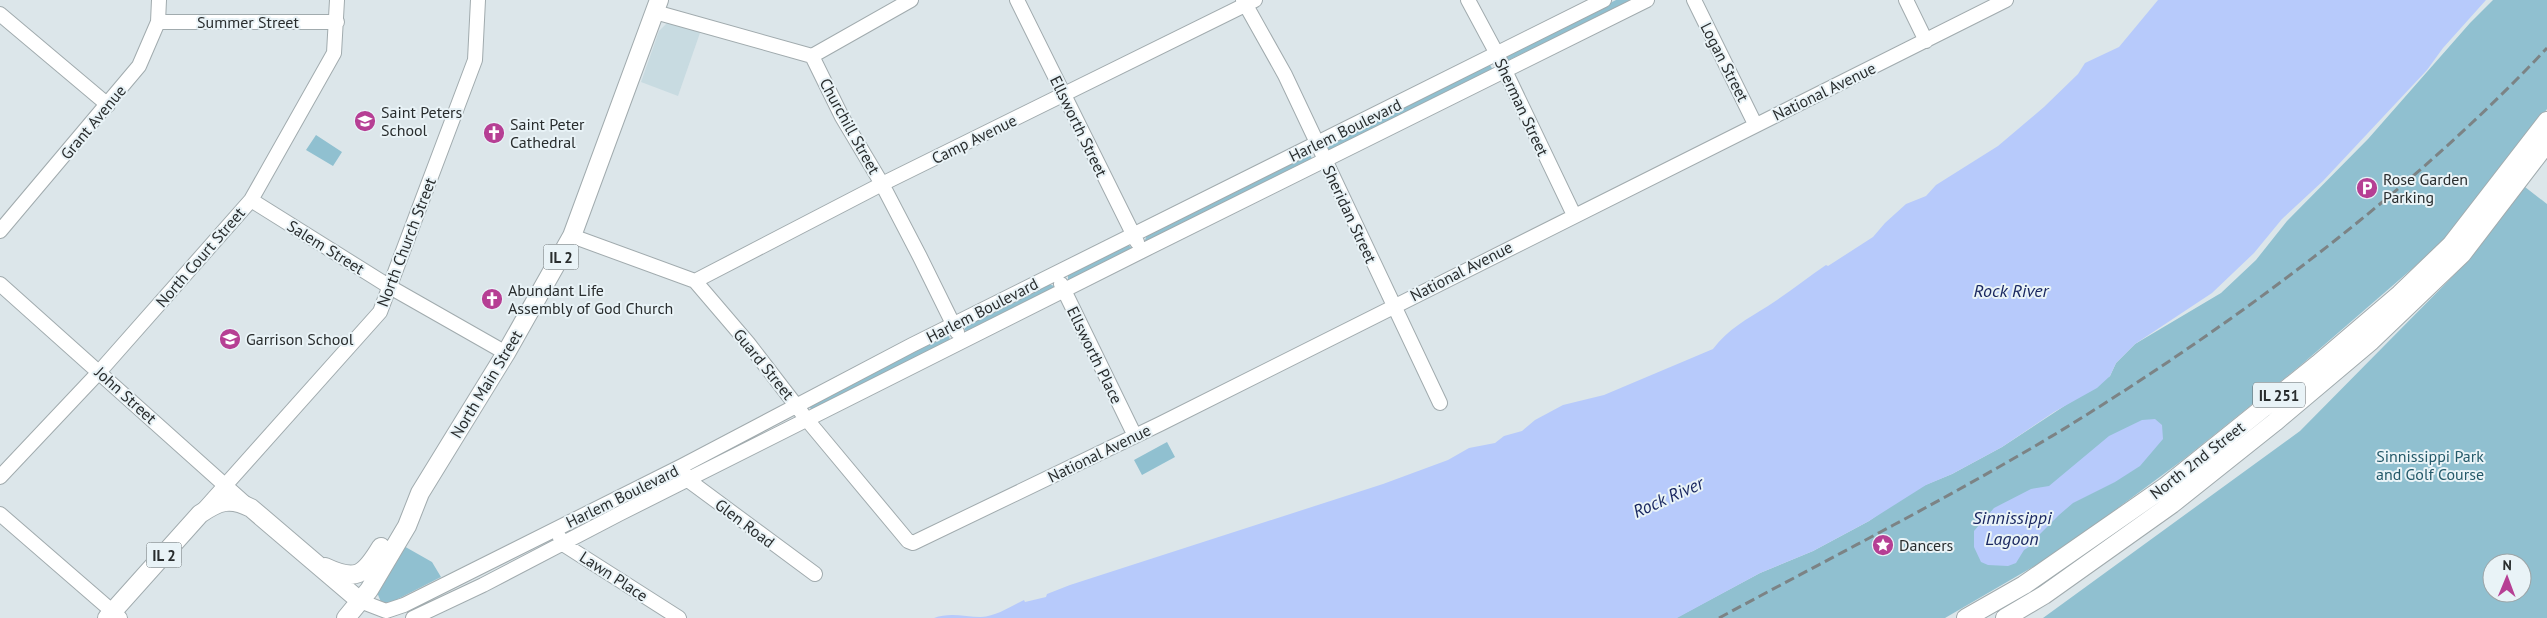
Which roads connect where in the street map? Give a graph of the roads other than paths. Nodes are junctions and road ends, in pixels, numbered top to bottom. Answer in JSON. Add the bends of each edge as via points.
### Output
{"nodes":[{"id":1,"x":159,"y":0,"type":"edge"},
{"id":2,"x":337,"y":0,"type":"edge"},
{"id":3,"x":478,"y":0,"type":"edge"},
{"id":4,"x":911,"y":0,"type":"edge"},
{"id":5,"x":1018,"y":0,"type":"edge"},
{"id":6,"x":1468,"y":0,"type":"edge"},
{"id":7,"x":1604,"y":0,"type":"edge"},
{"id":8,"x":1647,"y":0,"type":"edge"},
{"id":9,"x":1694,"y":0,"type":"edge"},
{"id":10,"x":1906,"y":0,"type":"edge"},
{"id":11,"x":2006,"y":0,"type":"edge"},
{"id":12,"x":1248,"y":2,"type":"edge"},
{"id":13,"x":657,"y":6,"type":"edge"},
{"id":14,"x":0,"y":14,"type":"edge"},
{"id":15,"x":158,"y":22,"type":"junction"},
{"id":16,"x":337,"y":22,"type":"junction"},
{"id":17,"x":1926,"y":41,"type":"junction"},
{"id":18,"x":1497,"y":54,"type":"junction"},
{"id":19,"x":812,"y":56,"type":"junction"},
{"id":20,"x":1505,"y":72,"type":"junction"},
{"id":21,"x":1064,"y":96,"type":"junction"},
{"id":22,"x":108,"y":105,"type":"junction"},
{"id":23,"x":2547,"y":121,"type":"edge"},
{"id":24,"x":1755,"y":124,"type":"junction"},
{"id":25,"x":1316,"y":143,"type":"junction"},
{"id":26,"x":2547,"y":143,"type":"edge"},
{"id":27,"x":1325,"y":162,"type":"junction"},
{"id":28,"x":882,"y":184,"type":"junction"},
{"id":29,"x":250,"y":200,"type":"junction"},
{"id":30,"x":1574,"y":215,"type":"junction"},
{"id":31,"x":0,"y":231,"type":"edge"},
{"id":32,"x":1133,"y":234,"type":"junction"},
{"id":33,"x":572,"y":236,"type":"junction"},
{"id":34,"x":1142,"y":251,"type":"junction"},
{"id":35,"x":1055,"y":274,"type":"junction"},
{"id":36,"x":695,"y":281,"type":"junction"},
{"id":37,"x":0,"y":284,"type":"edge"},
{"id":38,"x":390,"y":287,"type":"junction"},
{"id":39,"x":1065,"y":291,"type":"junction"},
{"id":40,"x":1393,"y":305,"type":"junction"},
{"id":41,"x":954,"y":324,"type":"junction"},
{"id":42,"x":962,"y":342,"type":"junction"},
{"id":43,"x":506,"y":353,"type":"junction"},
{"id":44,"x":100,"y":371,"type":"junction"},
{"id":45,"x":1440,"y":404,"type":"dead end"},
{"id":46,"x":797,"y":406,"type":"junction"},
{"id":47,"x":808,"y":421,"type":"junction"},
{"id":48,"x":1135,"y":436,"type":"junction"},
{"id":49,"x":682,"y":466,"type":"junction"},
{"id":50,"x":0,"y":477,"type":"edge"},
{"id":51,"x":688,"y":480,"type":"junction"},
{"id":52,"x":420,"y":492,"type":"junction"},
{"id":53,"x":226,"y":493,"type":"junction"},
{"id":54,"x":0,"y":514,"type":"edge"},
{"id":55,"x":555,"y":529,"type":"junction"},
{"id":56,"x":916,"y":543,"type":"joint"},
{"id":57,"x":563,"y":544,"type":"junction"},
{"id":58,"x":311,"y":561,"type":"junction"},
{"id":59,"x":815,"y":574,"type":"dead end"},
{"id":60,"x":360,"y":601,"type":"junction"},
{"id":61,"x":388,"y":614,"type":"edge"},
{"id":62,"x":113,"y":616,"type":"edge"},
{"id":63,"x":346,"y":618,"type":"edge"},
{"id":64,"x":413,"y":618,"type":"edge"},
{"id":65,"x":679,"y":618,"type":"edge"},
{"id":66,"x":1966,"y":618,"type":"edge"},
{"id":67,"x":2005,"y":618,"type":"edge"}],
"edges":[{"from":1,"to":15,"type":"street","name":"Grant Avenue"},
{"from":2,"to":16,"type":"street","name":"North Court Street"},
{"from":3,"to":38,"type":"street","name":"North Church Street","via":[[474,60]]},
{"from":4,"to":19,"type":"street"},
{"from":5,"to":21,"type":"street","name":"Ellsworth Street"},
{"from":6,"to":18,"type":"street","name":"Sherman Street"},
{"from":7,"to":18,"type":"street","name":"Harlem Boulevard"},
{"from":8,"to":20,"type":"street","name":"Harlem Boulevard"},
{"from":9,"to":24,"type":"street","name":"Logan Street"},
{"from":10,"to":17,"type":"street"},
{"from":11,"to":17,"type":"street","name":"National Avenue"},
{"from":12,"to":21,"type":"street","name":"Camp Avenue"},
{"from":12,"to":25,"type":"street","name":"Sheridan Street"},
{"from":13,"to":19,"type":"street"},
{"from":13,"to":33,"type":"main road","name":"North Main Street","number":"IL 2"},
{"from":14,"to":22,"type":"street"},
{"from":15,"to":16,"type":"street","name":"Summer Street"},
{"from":15,"to":22,"type":"street","name":"Grant Avenue","via":[[139,66]]},
{"from":16,"to":29,"type":"street","name":"North Court Street","via":[[334,53]]},
{"from":17,"to":24,"type":"street","name":"National Avenue"},
{"from":18,"to":20,"type":"street","name":"Sherman Street"},
{"from":18,"to":25,"type":"street","name":"Harlem Boulevard"},
{"from":19,"to":28,"type":"street","name":"Churchill Street","via":[[842,117]]},
{"from":20,"to":27,"type":"street","name":"Harlem Boulevard"},
{"from":20,"to":30,"type":"street","name":"Sherman Street"},
{"from":21,"to":28,"type":"street","name":"Camp Avenue"},
{"from":21,"to":32,"type":"street","name":"Ellsworth Street"},
{"from":22,"to":31,"type":"street","name":"Grant Avenue"},
{"from":23,"to":66,"type":"main road","name":"North 2nd Street","number":"IL 251","via":[[2451,245],[2370,320],[2164,487],[2024,585]]},
{"from":24,"to":30,"type":"street","name":"National Avenue"},
{"from":25,"to":27,"type":"street","name":"Sheridan Street"},
{"from":25,"to":32,"type":"street","name":"Harlem Boulevard"},
{"from":26,"to":67,"type":"main road","name":"North 2nd Street","number":"IL 251","via":[[2462,254],[2371,341],[2172,504],[2044,595]]},
{"from":27,"to":34,"type":"street","name":"Harlem Boulevard"},
{"from":27,"to":40,"type":"street","name":"Sheridan Street"},
{"from":28,"to":36,"type":"street","name":"Camp Avenue"},
{"from":28,"to":41,"type":"street","name":"Churchill Street"},
{"from":29,"to":38,"type":"street","name":"Salem Street"},
{"from":29,"to":44,"type":"street","name":"North Court Street"},
{"from":30,"to":40,"type":"street","name":"National Avenue"},
{"from":32,"to":34,"type":"street","name":"Ellsworth Street"},
{"from":32,"to":35,"type":"street","name":"Harlem Boulevard"},
{"from":33,"to":36,"type":"street","name":"Guard Street"},
{"from":33,"to":43,"type":"main road","name":"North Main Street","number":"IL 2"},
{"from":34,"to":39,"type":"street","name":"Harlem Boulevard"},
{"from":35,"to":39,"type":"street","name":"Ellsworth Place"},
{"from":35,"to":41,"type":"street","name":"Harlem Boulevard"},
{"from":36,"to":46,"type":"street","name":"Guard Street"},
{"from":37,"to":44,"type":"street","name":"John Street"},
{"from":38,"to":43,"type":"street","name":"Salem Street"},
{"from":38,"to":53,"type":"street","name":"North Church Street","via":[[380,312]]},
{"from":39,"to":42,"type":"street","name":"Harlem Boulevard"},
{"from":39,"to":48,"type":"street","name":"Ellsworth Place"},
{"from":40,"to":45,"type":"street","name":"Sheridan Street"},
{"from":40,"to":48,"type":"street","name":"National Avenue"},
{"from":41,"to":42,"type":"street","name":"Churchill Street"},
{"from":41,"to":46,"type":"street","name":"Harlem Boulevard"},
{"from":42,"to":47,"type":"street","name":"Harlem Boulevard"},
{"from":43,"to":52,"type":"main road","name":"North Main Street","number":"IL 2"},
{"from":44,"to":50,"type":"street","name":"North Court Street"},
{"from":44,"to":53,"type":"street","name":"John Street"},
{"from":46,"to":47,"type":"street","name":"Guard Street"},
{"from":46,"to":49,"type":"street","name":"Harlem Boulevard"},
{"from":47,"to":51,"type":"street","name":"Harlem Boulevard"},
{"from":47,"to":56,"type":"street","name":"Guard Street","via":[[908,541]]},
{"from":48,"to":56,"type":"street","name":"National Avenue"},
{"from":49,"to":51,"type":"street"},
{"from":49,"to":55,"type":"street","name":"Harlem Boulevard"},
{"from":51,"to":57,"type":"street","name":"Harlem Boulevard"},
{"from":51,"to":59,"type":"street","name":"Glen Road"},
{"from":52,"to":58,"type":"main road","number":"IL 2","via":[[366,570],[345,575]]},
{"from":52,"to":60,"type":"main road","name":"North Main Street","number":"IL 2","via":[[407,526]]},
{"from":53,"to":58,"type":"main road","name":"John Street","number":"IL 2","via":[[251,508]]},
{"from":53,"to":62,"type":"main road","name":"North Church Street","number":"IL 2","via":[[200,514]]},
{"from":54,"to":62,"type":"street"},
{"from":55,"to":57,"type":"street","name":"Lawn Place"},
{"from":55,"to":61,"type":"street","name":"Harlem Boulevard"},
{"from":57,"to":64,"type":"street","name":"Harlem Boulevard"},
{"from":57,"to":65,"type":"street","name":"Lawn Place"},
{"from":58,"to":60,"type":"main road","name":"John Street"},
{"from":60,"to":61,"type":"street","name":"Harlem Boulevard"},
{"from":60,"to":63,"type":"main road","name":"North Main Street","number":"IL 2"}]}
